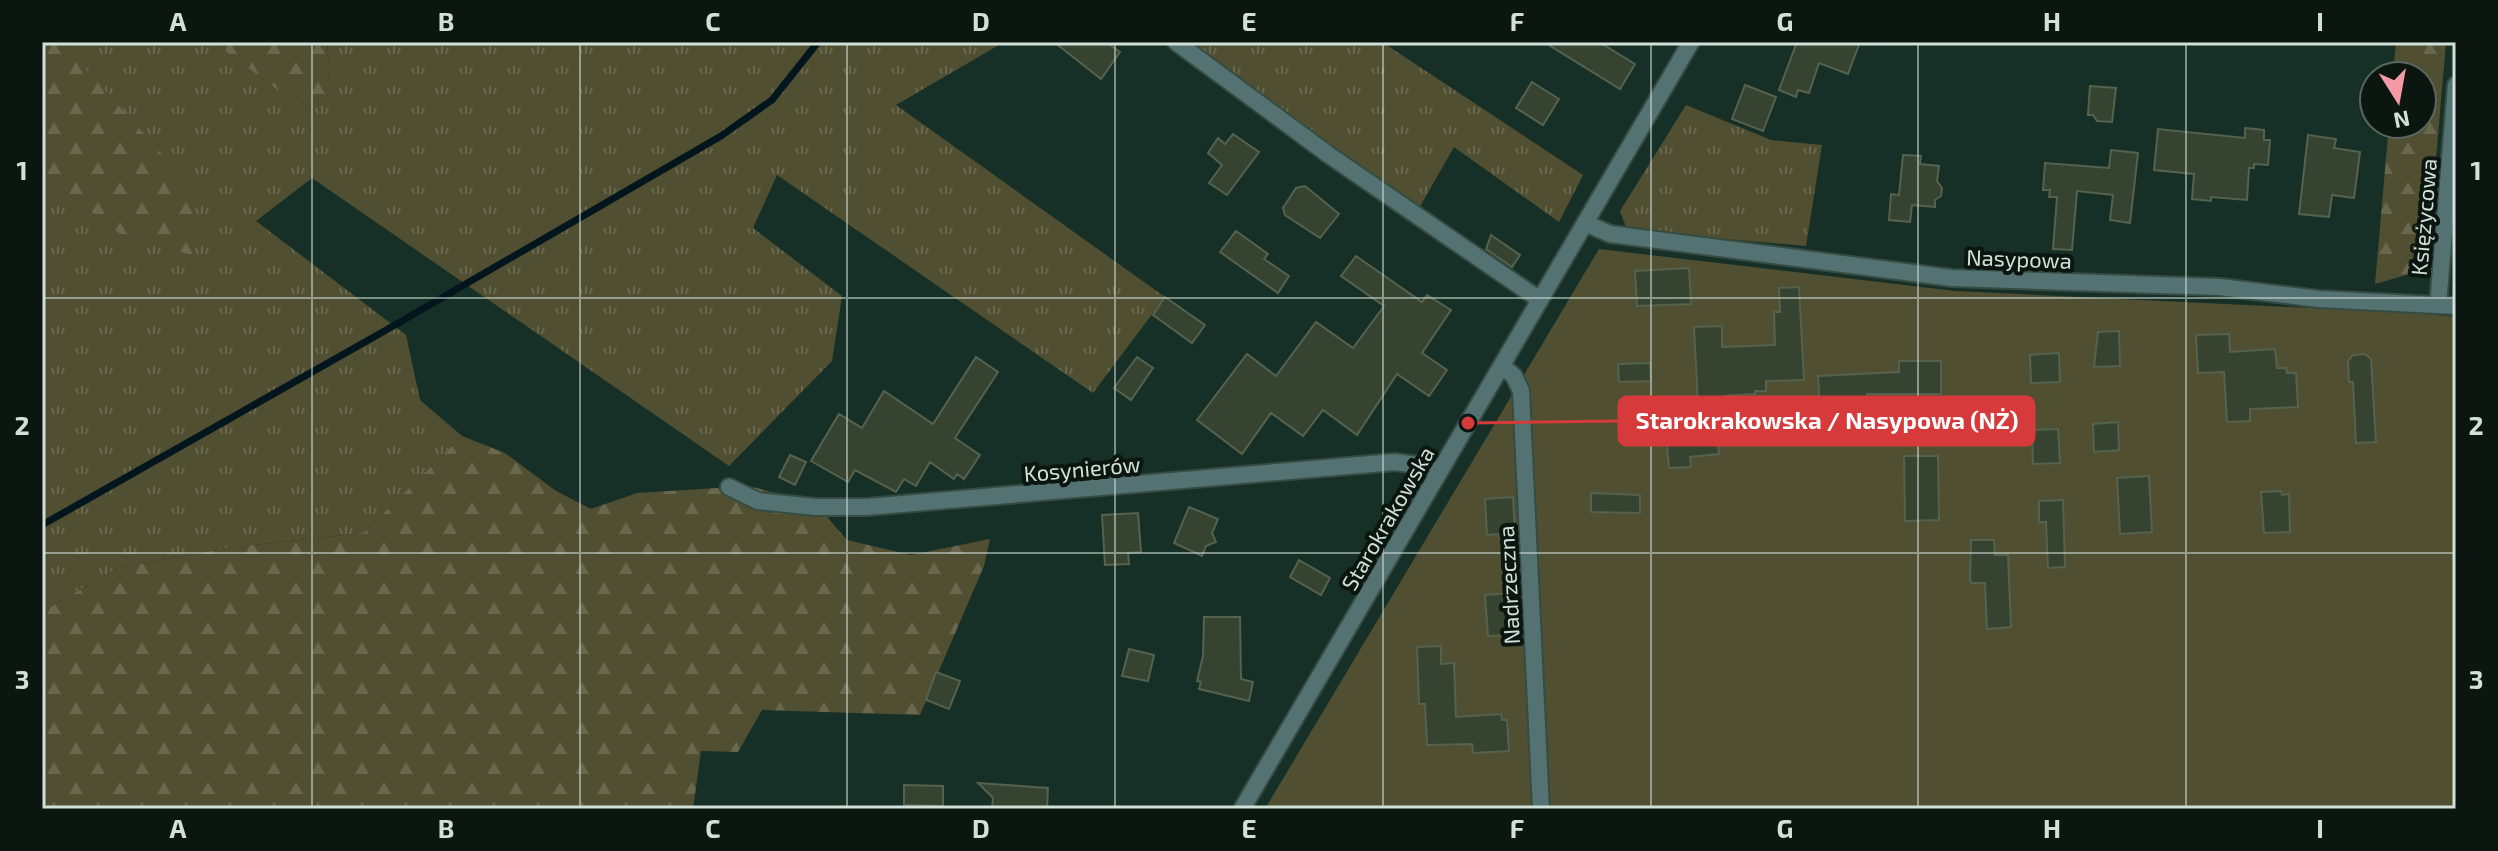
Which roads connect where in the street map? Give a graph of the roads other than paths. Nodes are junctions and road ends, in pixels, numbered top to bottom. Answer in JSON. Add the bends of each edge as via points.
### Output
{"nodes":[{"id":1,"x":1176,"y":42,"type":"edge"},
{"id":2,"x":1691,"y":42,"type":"edge"},
{"id":3,"x":2456,"y":85,"type":"edge"},
{"id":4,"x":1585,"y":223,"type":"junction"},
{"id":5,"x":1540,"y":300,"type":"junction"},
{"id":6,"x":2438,"y":305,"type":"junction"},
{"id":7,"x":2456,"y":306,"type":"edge"},
{"id":8,"x":1502,"y":366,"type":"junction"},
{"id":9,"x":1440,"y":471,"type":"junction"},
{"id":10,"x":729,"y":487,"type":"dead end"},
{"id":11,"x":1242,"y":809,"type":"edge"},
{"id":12,"x":1541,"y":809,"type":"edge"}],
"edges":[{"from":1,"to":5,"type":"street"},
{"from":2,"to":4,"type":"street","name":"Starokrakowska"},
{"from":3,"to":6,"type":"street","name":"Księżycowa"},
{"from":4,"to":5,"type":"street","name":"Starokrakowska"},
{"from":4,"to":6,"type":"street","name":"Nasypowa","via":[[1610,234],[1952,278],[2220,287]]},
{"from":5,"to":8,"type":"street","name":"Starokrakowska"},
{"from":6,"to":7,"type":"street","name":"Nasypowa"},
{"from":8,"to":9,"type":"street","name":"Starokrakowska"},
{"from":8,"to":12,"type":"street","name":"Nadrzeczna","via":[[1521,391]]},
{"from":9,"to":10,"type":"street","name":"Kosynierów","via":[[1395,462],[867,507],[758,501]]},
{"from":9,"to":11,"type":"street","name":"Starokrakowska"}]}
